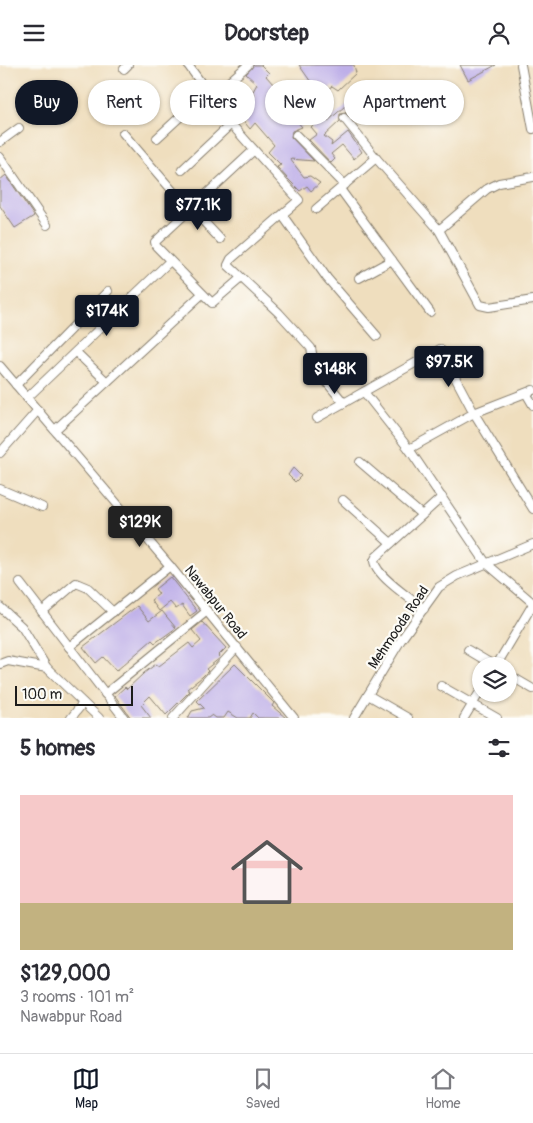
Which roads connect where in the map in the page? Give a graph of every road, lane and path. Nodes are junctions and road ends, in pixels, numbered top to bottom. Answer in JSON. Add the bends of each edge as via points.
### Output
{"nodes":[{"id":1,"x":188,"y":65,"type":"edge"},
{"id":2,"x":248,"y":65,"type":"edge"},
{"id":3,"x":522,"y":65,"type":"edge"},
{"id":4,"x":198,"y":80,"type":"edge"},
{"id":5,"x":228,"y":80,"type":"edge"},
{"id":6,"x":173,"y":125,"type":"edge"},
{"id":7,"x":230,"y":125,"type":"edge"},
{"id":8,"x":232,"y":125,"type":"edge"},
{"id":9,"x":350,"y":125,"type":"edge"},
{"id":10,"x":20,"y":128,"type":"dead end"},
{"id":11,"x":533,"y":129,"type":"edge"},
{"id":12,"x":124,"y":133,"type":"dead end"},
{"id":13,"x":296,"y":135,"type":"dead end"},
{"id":14,"x":157,"y":138,"type":"dead end"},
{"id":15,"x":0,"y":142,"type":"edge"},
{"id":16,"x":254,"y":150,"type":"junction"},
{"id":17,"x":0,"y":157,"type":"edge"},
{"id":18,"x":376,"y":158,"type":"junction"},
{"id":19,"x":182,"y":170,"type":"dead end"},
{"id":20,"x":533,"y":177,"type":"edge"},
{"id":21,"x":342,"y":187,"type":"junction"},
{"id":22,"x":190,"y":209,"type":"junction"},
{"id":23,"x":316,"y":209,"type":"dead end"},
{"id":24,"x":283,"y":216,"type":"junction"},
{"id":25,"x":47,"y":225,"type":"dead end"},
{"id":26,"x":440,"y":230,"type":"junction"},
{"id":27,"x":220,"y":239,"type":"dead end"},
{"id":28,"x":392,"y":260,"type":"junction"},
{"id":29,"x":170,"y":261,"type":"junction"},
{"id":30,"x":241,"y":278,"type":"junction"},
{"id":31,"x":359,"y":278,"type":"dead end"},
{"id":32,"x":108,"y":291,"type":"dead end"},
{"id":33,"x":202,"y":294,"type":"junction"},
{"id":34,"x":533,"y":300,"type":"edge"},
{"id":35,"x":430,"y":312,"type":"dead end"},
{"id":36,"x":377,"y":336,"type":"dead end"},
{"id":37,"x":76,"y":352,"type":"junction"},
{"id":38,"x":0,"y":366,"type":"edge"},
{"id":39,"x":106,"y":382,"type":"junction"},
{"id":40,"x":16,"y":385,"type":"junction"},
{"id":41,"x":529,"y":391,"type":"edge"},
{"id":42,"x":364,"y":392,"type":"junction"},
{"id":43,"x":27,"y":398,"type":"junction"},
{"id":44,"x":344,"y":403,"type":"junction"},
{"id":45,"x":533,"y":405,"type":"edge"},
{"id":46,"x":38,"y":410,"type":"junction"},
{"id":47,"x":474,"y":413,"type":"junction"},
{"id":48,"x":318,"y":418,"type":"dead end"},
{"id":49,"x":54,"y":429,"type":"junction"},
{"id":50,"x":409,"y":449,"type":"junction"},
{"id":51,"x":0,"y":453,"type":"edge"},
{"id":52,"x":360,"y":462,"type":"dead end"},
{"id":53,"x":0,"y":489,"type":"edge"},
{"id":54,"x":442,"y":497,"type":"junction"},
{"id":55,"x":342,"y":501,"type":"dead end"},
{"id":56,"x":42,"y":507,"type":"dead end"},
{"id":57,"x":533,"y":509,"type":"edge"},
{"id":58,"x":422,"y":515,"type":"junction"},
{"id":59,"x":391,"y":543,"type":"junction"},
{"id":60,"x":533,"y":544,"type":"edge"},
{"id":61,"x":486,"y":563,"type":"junction"},
{"id":62,"x":170,"y":566,"type":"junction"},
{"id":63,"x":20,"y":583,"type":"dead end"},
{"id":64,"x":533,"y":604,"type":"edge"},
{"id":65,"x":0,"y":607,"type":"edge"},
{"id":66,"x":424,"y":609,"type":"junction"},
{"id":67,"x":207,"y":611,"type":"junction"},
{"id":68,"x":42,"y":612,"type":"junction"},
{"id":69,"x":113,"y":612,"type":"junction"},
{"id":70,"x":70,"y":647,"type":"junction"},
{"id":71,"x":237,"y":647,"type":"junction"},
{"id":72,"x":468,"y":650,"type":"dead end"},
{"id":73,"x":480,"y":657,"type":"edge"},
{"id":74,"x":501,"y":657,"type":"edge"},
{"id":75,"x":0,"y":664,"type":"edge"},
{"id":76,"x":47,"y":668,"type":"junction"},
{"id":77,"x":517,"y":680,"type":"edge"},
{"id":78,"x":441,"y":686,"type":"dead end"},
{"id":79,"x":533,"y":689,"type":"edge"},
{"id":80,"x":105,"y":694,"type":"junction"},
{"id":81,"x":368,"y":695,"type":"junction"},
{"id":82,"x":83,"y":703,"type":"junction"},
{"id":83,"x":473,"y":704,"type":"junction"},
{"id":84,"x":71,"y":718,"type":"edge"},
{"id":85,"x":99,"y":718,"type":"edge"},
{"id":86,"x":124,"y":718,"type":"edge"},
{"id":87,"x":173,"y":718,"type":"edge"},
{"id":88,"x":294,"y":718,"type":"edge"},
{"id":89,"x":354,"y":718,"type":"edge"},
{"id":90,"x":408,"y":718,"type":"edge"},
{"id":91,"x":464,"y":718,"type":"edge"},
{"id":92,"x":497,"y":718,"type":"edge"}],
"edges":[{"from":1,"to":4,"type":"street"},
{"from":2,"to":5,"type":"street"},
{"from":3,"to":11,"type":"street"},
{"from":6,"to":14,"type":"street"},
{"from":7,"to":19,"type":"street"},
{"from":8,"to":16,"type":"street"},
{"from":9,"to":18,"type":"street"},
{"from":10,"to":15,"type":"street"},
{"from":12,"to":22,"type":"street"},
{"from":13,"to":21,"type":"street"},
{"from":16,"to":22,"type":"street"},
{"from":16,"to":24,"type":"street","via":[[299,200]]},
{"from":17,"to":25,"type":"street"},
{"from":18,"to":21,"type":"street"},
{"from":18,"to":26,"type":"street"},
{"from":20,"to":26,"type":"street","via":[[499,183],[487,189]]},
{"from":21,"to":23,"type":"street"},
{"from":21,"to":28,"type":"street"},
{"from":22,"to":27,"type":"street"},
{"from":22,"to":29,"type":"street","via":[[155,242]]},
{"from":24,"to":30,"type":"street","via":[[228,263]]},
{"from":24,"to":36,"type":"street","via":[[327,278]]},
{"from":26,"to":34,"type":"street","via":[[480,305],[489,307]]},
{"from":28,"to":31,"type":"street"},
{"from":28,"to":35,"type":"street"},
{"from":29,"to":33,"type":"street"},
{"from":29,"to":37,"type":"street"},
{"from":30,"to":33,"type":"street","via":[[214,303]]},
{"from":30,"to":44,"type":"street","via":[[311,348],[315,368]]},
{"from":32,"to":40,"type":"street"},
{"from":33,"to":39,"type":"street"},
{"from":37,"to":39,"type":"street"},
{"from":37,"to":43,"type":"street"},
{"from":38,"to":40,"type":"street","name":"Nawabpur Road"},
{"from":39,"to":49,"type":"street"},
{"from":40,"to":43,"type":"street","name":"Nawabpur Road"},
{"from":41,"to":45,"type":"street"},
{"from":41,"to":47,"type":"street"},
{"from":42,"to":44,"type":"street"},
{"from":42,"to":47,"type":"street","via":[[440,349]]},
{"from":42,"to":50,"type":"street"},
{"from":43,"to":46,"type":"street","name":"Nawabpur Road"},
{"from":44,"to":48,"type":"street"},
{"from":46,"to":49,"type":"street","name":"Nawabpur Road"},
{"from":46,"to":51,"type":"street"},
{"from":47,"to":50,"type":"street"},
{"from":47,"to":57,"type":"street"},
{"from":49,"to":62,"type":"street","name":"Nawabpur Road"},
{"from":50,"to":54,"type":"street"},
{"from":52,"to":58,"type":"street"},
{"from":53,"to":56,"type":"street"},
{"from":54,"to":58,"type":"street"},
{"from":54,"to":61,"type":"street"},
{"from":55,"to":59,"type":"street"},
{"from":58,"to":59,"type":"street"},
{"from":59,"to":66,"type":"street","via":[[376,557],[375,565],[392,584]]},
{"from":60,"to":61,"type":"street","name":"Mehmooda Road"},
{"from":61,"to":64,"type":"street"},
{"from":61,"to":66,"type":"street","name":"Mehmooda Road","via":[[445,583]]},
{"from":62,"to":67,"type":"street","name":"Nawabpur Road"},
{"from":62,"to":69,"type":"street"},
{"from":63,"to":68,"type":"street"},
{"from":64,"to":74,"type":"street"},
{"from":65,"to":76,"type":"street","via":[[22,627]]},
{"from":66,"to":81,"type":"street","name":"Mehmooda Road"},
{"from":67,"to":71,"type":"street","name":"Nawabpur Road"},
{"from":67,"to":80,"type":"street"},
{"from":68,"to":69,"type":"street","via":[[76,583],[88,588]]},
{"from":68,"to":70,"type":"street"},
{"from":69,"to":70,"type":"street"},
{"from":70,"to":80,"type":"street"},
{"from":71,"to":87,"type":"street"},
{"from":71,"to":88,"type":"street","name":"Nawabpur Road"},
{"from":72,"to":73,"type":"street"},
{"from":75,"to":76,"type":"street","via":[[8,661]]},
{"from":76,"to":82,"type":"street"},
{"from":77,"to":79,"type":"street"},
{"from":78,"to":83,"type":"street"},
{"from":80,"to":86,"type":"street"},
{"from":81,"to":89,"type":"street","name":"Mehmooda Road"},
{"from":81,"to":90,"type":"street"},
{"from":82,"to":84,"type":"street"},
{"from":82,"to":85,"type":"street"},
{"from":83,"to":91,"type":"street"},
{"from":83,"to":92,"type":"street"}]}
